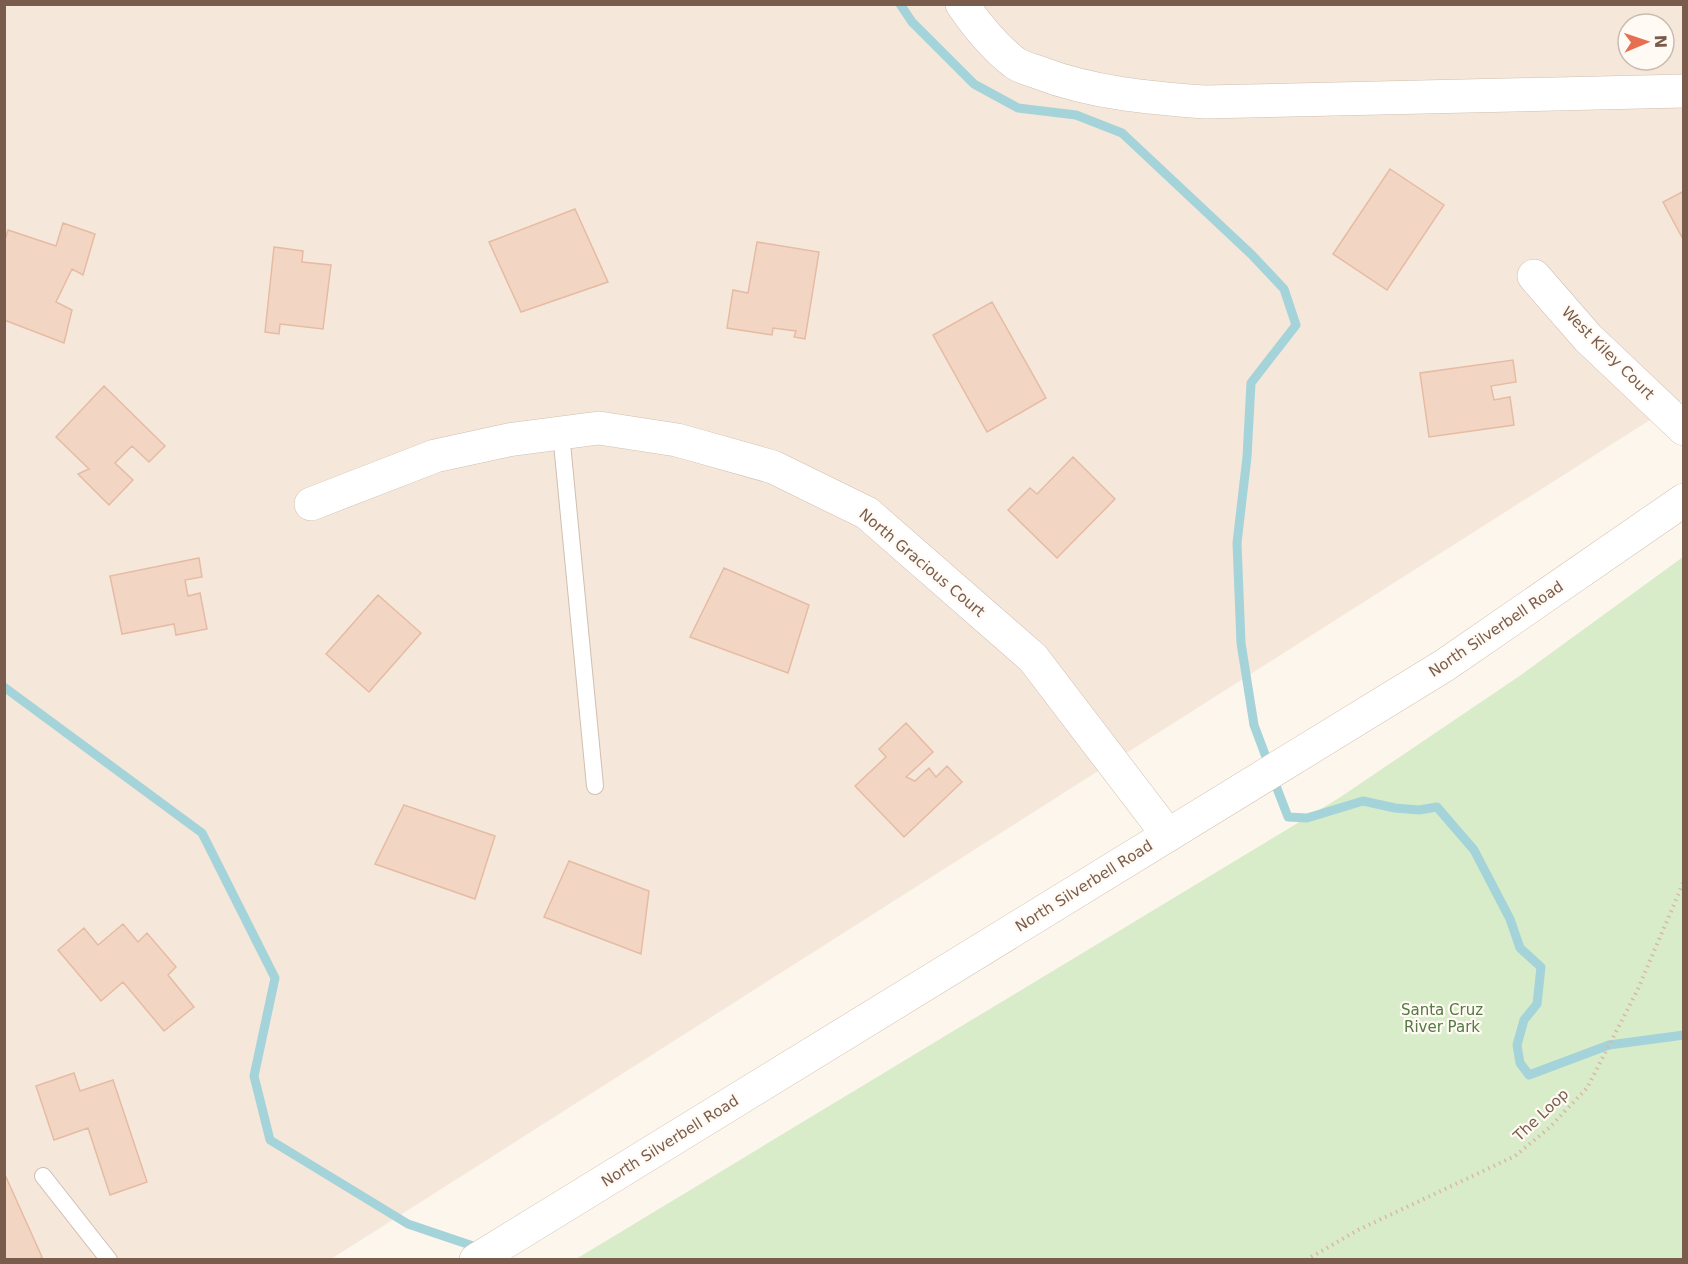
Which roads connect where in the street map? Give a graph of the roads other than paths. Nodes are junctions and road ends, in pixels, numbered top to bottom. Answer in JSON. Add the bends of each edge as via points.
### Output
{"nodes":[{"id":1,"x":962,"y":4,"type":"edge"},
{"id":2,"x":1683,"y":91,"type":"edge"},
{"id":3,"x":1534,"y":276,"type":"dead end"},
{"id":4,"x":1683,"y":429,"type":"edge"},
{"id":5,"x":561,"y":433,"type":"junction"},
{"id":6,"x":1683,"y":500,"type":"edge"},
{"id":7,"x":311,"y":504,"type":"dead end"},
{"id":8,"x":595,"y":786,"type":"dead end"},
{"id":9,"x":1168,"y":835,"type":"junction"},
{"id":10,"x":43,"y":1176,"type":"dead end"},
{"id":11,"x":109,"y":1260,"type":"edge"},
{"id":12,"x":476,"y":1260,"type":"edge"}],
"edges":[{"from":1,"to":2,"type":"street","via":[[986,37],[1017,64],[1090,88],[1162,99],[1205,102]]},
{"from":3,"to":4,"type":"street","name":"West Kiley Court","via":[[1588,338]]},
{"from":5,"to":7,"type":"street","name":"North Gracious Court","via":[[435,456]]},
{"from":5,"to":8,"type":"lane"},
{"from":5,"to":9,"type":"street","name":"North Gracious Court","via":[[599,428],[677,440],[773,467],[867,513],[1033,658]]},
{"from":6,"to":9,"type":"street","name":"North Silverbell Road","via":[[1445,665]]},
{"from":9,"to":12,"type":"street","name":"North Silverbell Road"},
{"from":10,"to":11,"type":"lane"}]}
